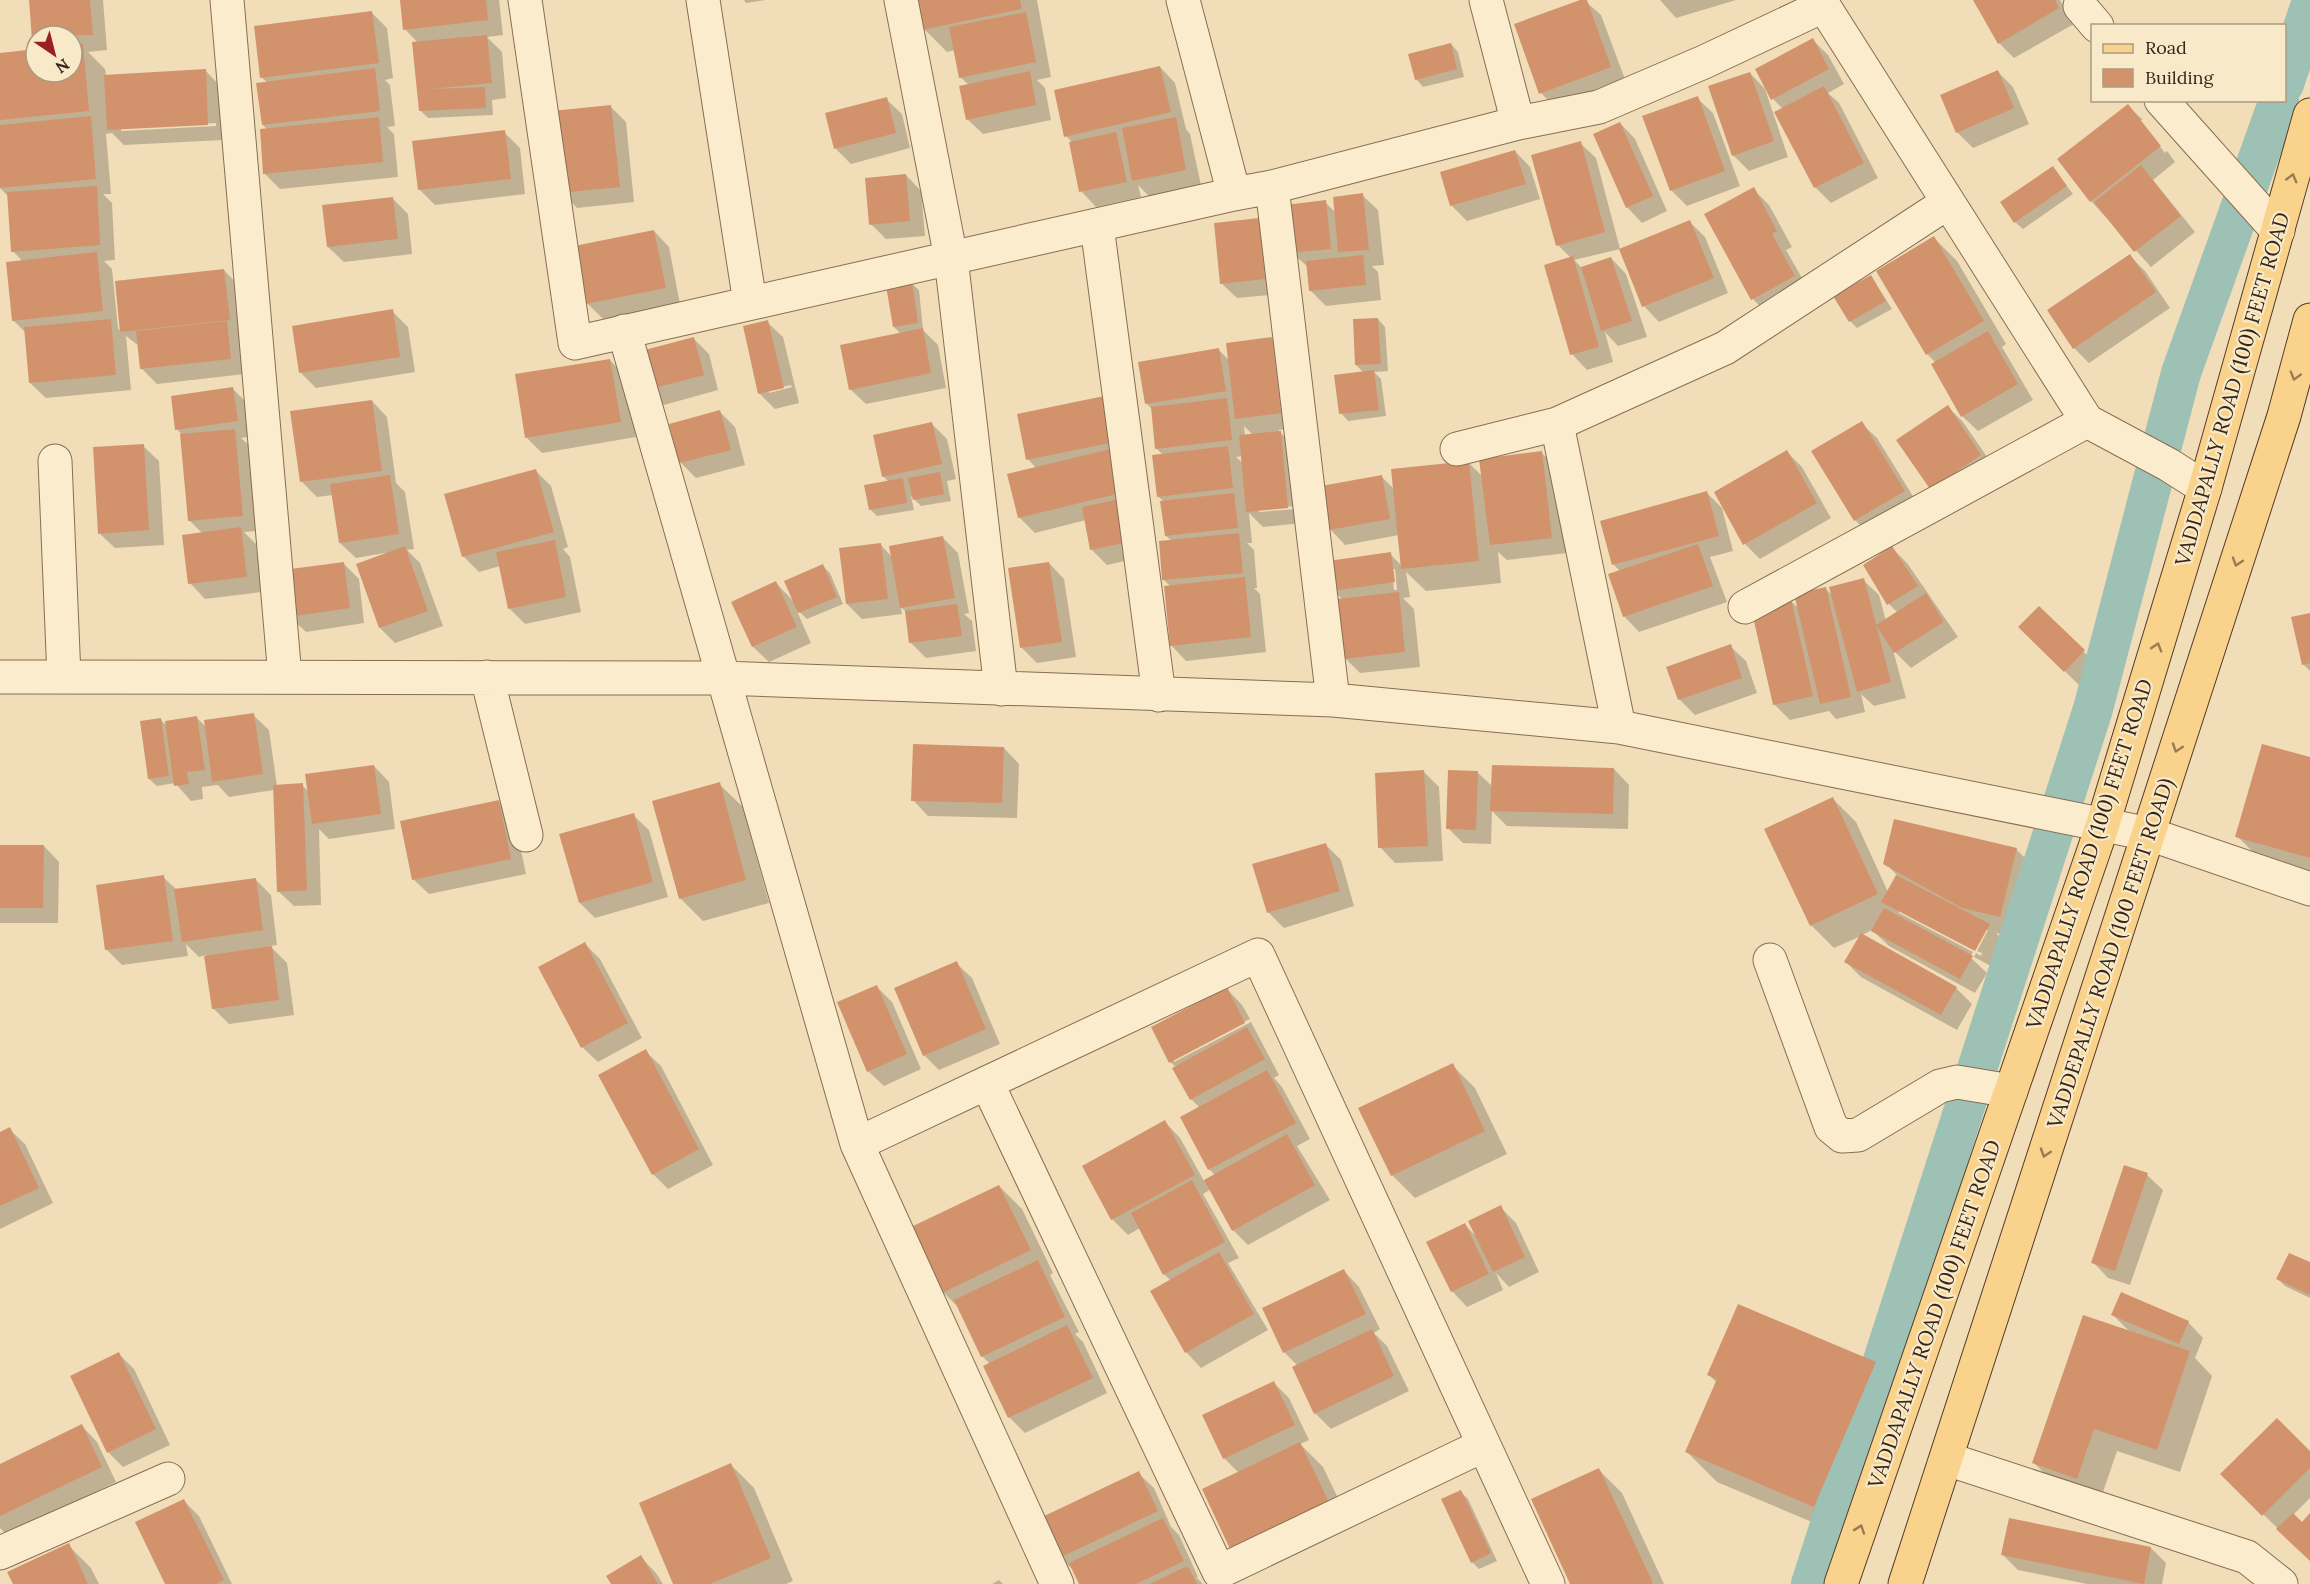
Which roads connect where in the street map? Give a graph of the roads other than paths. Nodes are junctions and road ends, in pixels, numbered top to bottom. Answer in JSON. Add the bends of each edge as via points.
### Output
{"nodes":[{"id":1,"x":227,"y":0,"type":"edge"},
{"id":2,"x":525,"y":0,"type":"edge"},
{"id":3,"x":703,"y":0,"type":"edge"},
{"id":4,"x":901,"y":0,"type":"edge"},
{"id":5,"x":1184,"y":0,"type":"edge"},
{"id":6,"x":1486,"y":0,"type":"edge"},
{"id":7,"x":1821,"y":3,"type":"edge"},
{"id":8,"x":2164,"y":102,"type":"edge"},
{"id":9,"x":2310,"y":115,"type":"edge"},
{"id":10,"x":1518,"y":123,"type":"junction"},
{"id":11,"x":1272,"y":187,"type":"junction"},
{"id":12,"x":1234,"y":194,"type":"junction"},
{"id":13,"x":1947,"y":203,"type":"junction"},
{"id":14,"x":1097,"y":226,"type":"junction"},
{"id":15,"x":2278,"y":231,"type":"junction"},
{"id":16,"x":951,"y":258,"type":"junction"},
{"id":17,"x":750,"y":303,"type":"junction"},
{"id":18,"x":2310,"y":320,"type":"edge"},
{"id":19,"x":624,"y":331,"type":"junction"},
{"id":20,"x":2087,"y":421,"type":"junction"},
{"id":21,"x":1557,"y":424,"type":"junction"},
{"id":22,"x":1457,"y":449,"type":"dead end"},
{"id":23,"x":56,"y":460,"type":"dead end"},
{"id":24,"x":2205,"y":488,"type":"junction"},
{"id":25,"x":1745,"y":607,"type":"dead end"},
{"id":26,"x":0,"y":677,"type":"edge"},
{"id":27,"x":64,"y":677,"type":"junction"},
{"id":28,"x":285,"y":677,"type":"junction"},
{"id":29,"x":487,"y":677,"type":"junction"},
{"id":30,"x":722,"y":678,"type":"junction"},
{"id":31,"x":1001,"y":689,"type":"junction"},
{"id":32,"x":1159,"y":695,"type":"junction"},
{"id":33,"x":1333,"y":700,"type":"junction"},
{"id":34,"x":1619,"y":726,"type":"junction"},
{"id":35,"x":2088,"y":821,"type":"junction"},
{"id":36,"x":2149,"y":834,"type":"junction"},
{"id":37,"x":526,"y":835,"type":"dead end"},
{"id":38,"x":2310,"y":889,"type":"edge"},
{"id":39,"x":1770,"y":960,"type":"dead end"},
{"id":40,"x":987,"y":1083,"type":"junction"},
{"id":41,"x":2011,"y":1091,"type":"junction"},
{"id":42,"x":857,"y":1144,"type":"junction"},
{"id":43,"x":1484,"y":1445,"type":"junction"},
{"id":44,"x":1947,"y":1459,"type":"junction"},
{"id":45,"x":168,"y":1479,"type":"dead end"},
{"id":46,"x":0,"y":1553,"type":"edge"},
{"id":47,"x":2242,"y":1571,"type":"edge"},
{"id":48,"x":1057,"y":1584,"type":"edge"},
{"id":49,"x":1548,"y":1584,"type":"edge"},
{"id":50,"x":1841,"y":1584,"type":"edge"},
{"id":51,"x":1905,"y":1584,"type":"edge"},
{"id":52,"x":2281,"y":1584,"type":"edge"}],
"edges":[{"from":1,"to":28,"type":"street"},
{"from":2,"to":19,"type":"street","via":[[575,343]]},
{"from":3,"to":17,"type":"street"},
{"from":4,"to":16,"type":"street"},
{"from":5,"to":12,"type":"street"},
{"from":6,"to":10,"type":"street"},
{"from":7,"to":10,"type":"street","via":[[1704,62],[1599,107]]},
{"from":7,"to":13,"type":"street"},
{"from":8,"to":15,"type":"street"},
{"from":15,"to":9,"type":"main road","name":"VADDAPALLY ROAD (100) FEET ROAD","one_way":true},
{"from":10,"to":11,"type":"street"},
{"from":11,"to":12,"type":"street"},
{"from":11,"to":33,"type":"street"},
{"from":12,"to":14,"type":"street"},
{"from":13,"to":20,"type":"street"},
{"from":13,"to":21,"type":"street","via":[[1725,348]]},
{"from":14,"to":16,"type":"street"},
{"from":14,"to":32,"type":"street"},
{"from":15,"to":24,"type":"main road","name":"VADDAPALLY ROAD (100) FEET ROAD"},
{"from":16,"to":17,"type":"street"},
{"from":16,"to":31,"type":"street"},
{"from":17,"to":19,"type":"street"},
{"from":18,"to":36,"type":"main road","name":"VADDEPALLY ROAD (100 FEET ROAD)","one_way":true,"via":[[2284,416]]},
{"from":19,"to":30,"type":"street"},
{"from":20,"to":24,"type":"street"},
{"from":20,"to":25,"type":"street"},
{"from":21,"to":22,"type":"street"},
{"from":21,"to":34,"type":"street"},
{"from":23,"to":27,"type":"street"},
{"from":35,"to":24,"type":"main road","name":"VADDAPALLY ROAD (100) FEET ROAD","one_way":true},
{"from":26,"to":27,"type":"street"},
{"from":27,"to":28,"type":"street"},
{"from":28,"to":29,"type":"street"},
{"from":29,"to":30,"type":"street"},
{"from":29,"to":37,"type":"street"},
{"from":30,"to":31,"type":"street"},
{"from":30,"to":42,"type":"street"},
{"from":31,"to":32,"type":"street"},
{"from":32,"to":33,"type":"street"},
{"from":33,"to":34,"type":"street"},
{"from":34,"to":35,"type":"street"},
{"from":35,"to":36,"type":"street"},
{"from":35,"to":41,"type":"main road","name":"VADDAPALLY ROAD (100) FEET ROAD"},
{"from":36,"to":38,"type":"street"},
{"from":36,"to":44,"type":"main road","name":"VADDEPALLY ROAD (100 FEET ROAD)","one_way":true},
{"from":39,"to":41,"type":"street","via":[[1831,1126],[1842,1136],[1858,1135],[1940,1086],[1968,1084]]},
{"from":40,"to":42,"type":"street"},
{"from":40,"to":43,"type":"street","via":[[1220,1572]]},
{"from":40,"to":43,"type":"street","via":[[1258,955]]},
{"from":50,"to":41,"type":"main road","name":"VADDAPALLY ROAD (100) FEET ROAD","one_way":true},
{"from":42,"to":48,"type":"street"},
{"from":43,"to":49,"type":"street"},
{"from":44,"to":47,"type":"street"},
{"from":44,"to":51,"type":"main road","name":"VADDEPALLY ROAD (100 FEET ROAD)"},
{"from":45,"to":46,"type":"street"},
{"from":47,"to":52,"type":"street"}]}
